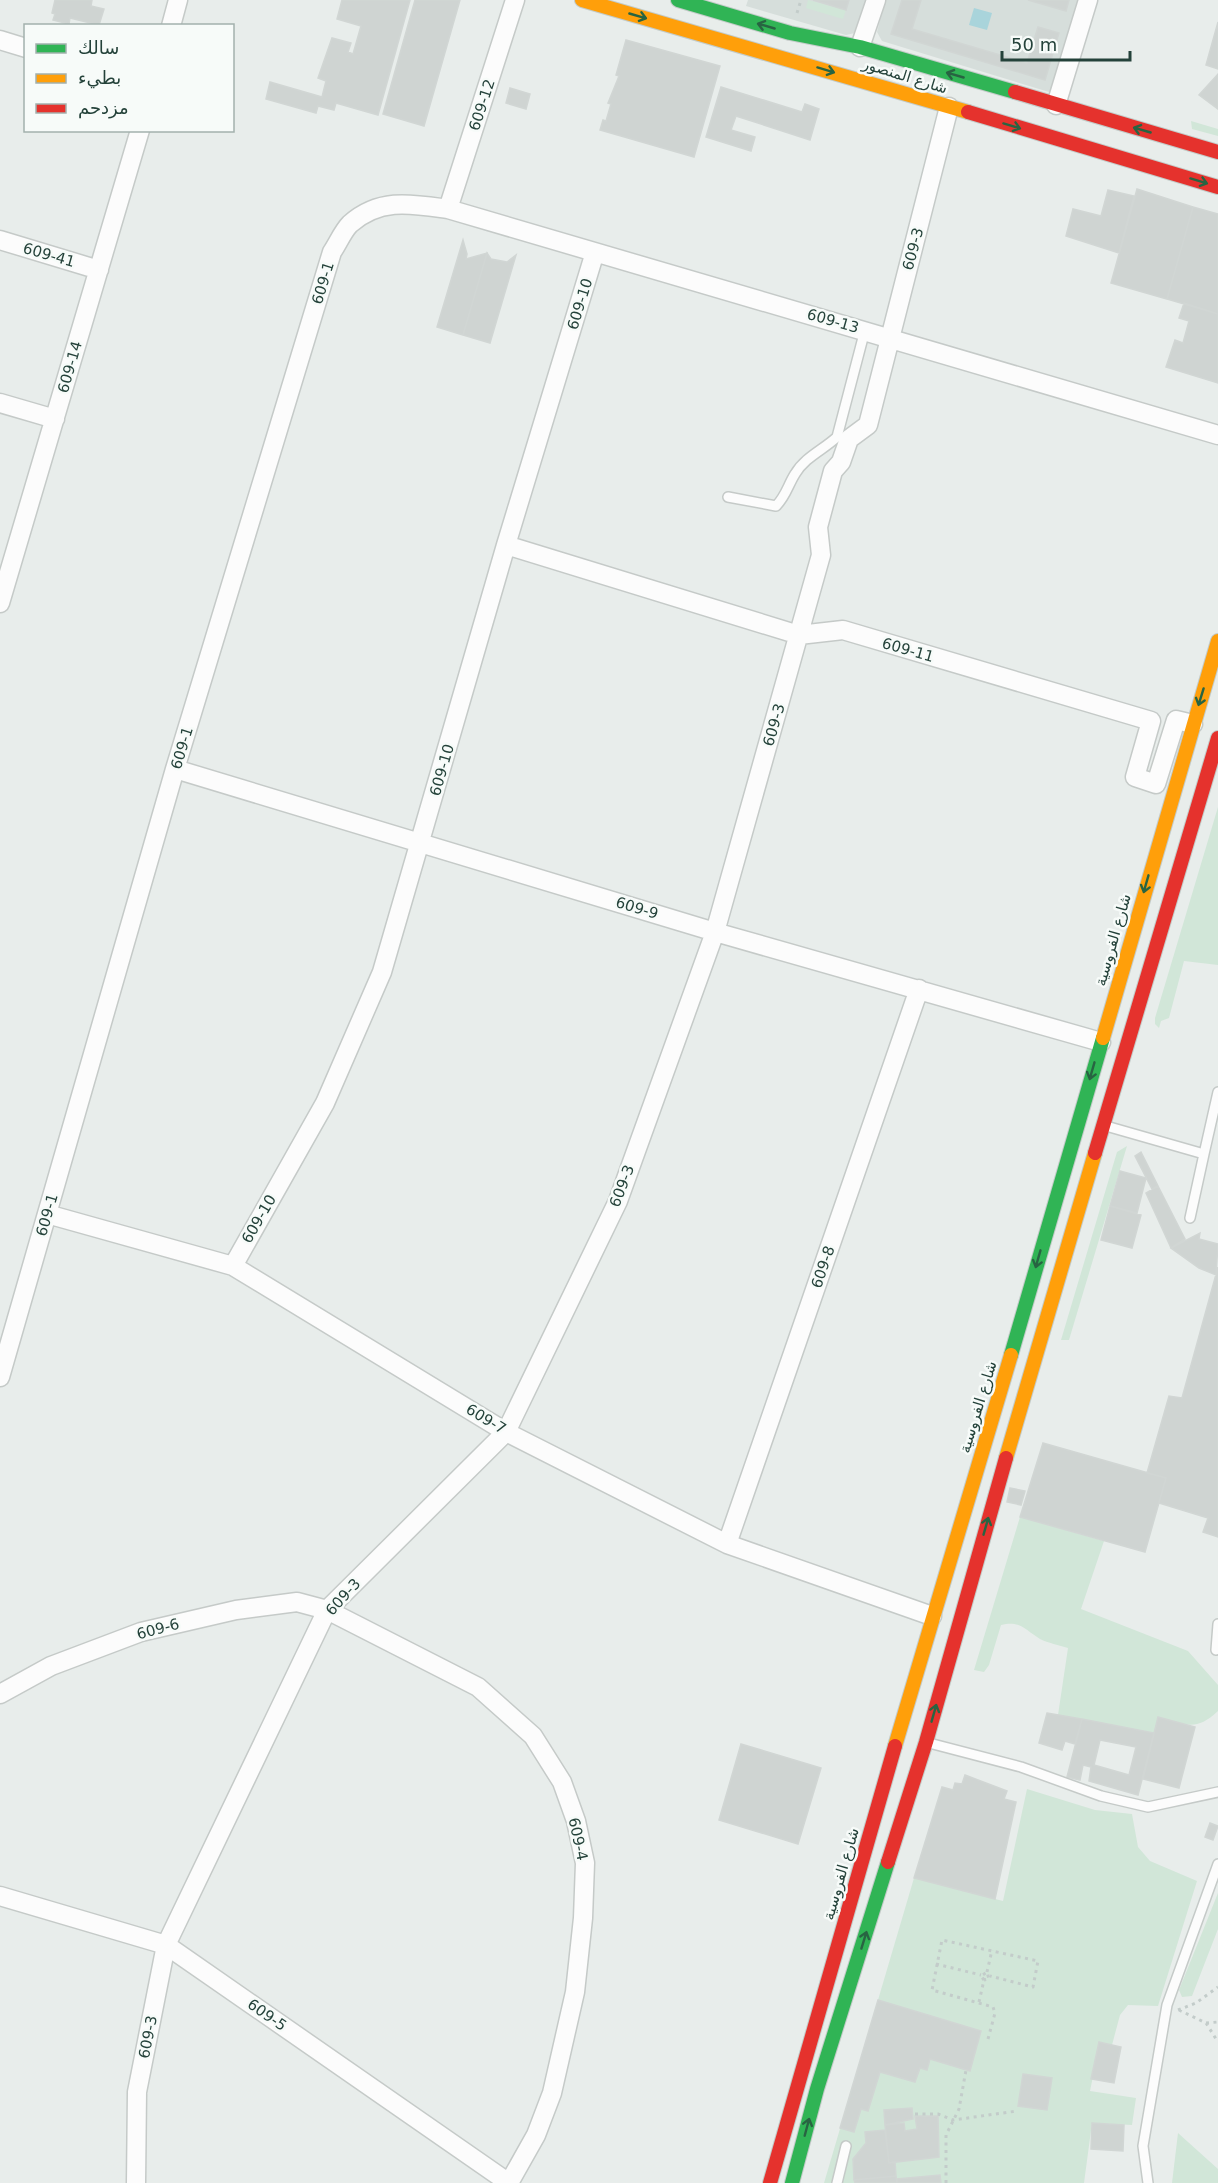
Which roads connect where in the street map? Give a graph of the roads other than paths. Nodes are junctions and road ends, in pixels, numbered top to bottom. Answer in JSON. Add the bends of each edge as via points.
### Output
{"nodes":[{"id":1,"x":178,"y":0,"type":"edge"},
{"id":2,"x":515,"y":0,"type":"edge"},
{"id":3,"x":582,"y":0,"type":"edge"},
{"id":4,"x":678,"y":0,"type":"edge"},
{"id":5,"x":876,"y":0,"type":"edge"},
{"id":6,"x":1088,"y":0,"type":"edge"},
{"id":7,"x":172,"y":24,"type":"edge"},
{"id":8,"x":0,"y":40,"type":"edge"},
{"id":9,"x":24,"y":47,"type":"edge"},
{"id":10,"x":860,"y":47,"type":"junction"},
{"id":11,"x":1056,"y":105,"type":"junction"},
{"id":12,"x":950,"y":107,"type":"junction"},
{"id":13,"x":139,"y":132,"type":"edge"},
{"id":14,"x":1218,"y":152,"type":"edge"},
{"id":15,"x":1218,"y":187,"type":"edge"},
{"id":16,"x":448,"y":209,"type":"junction"},
{"id":17,"x":0,"y":240,"type":"edge"},
{"id":18,"x":595,"y":252,"type":"junction"},
{"id":19,"x":99,"y":270,"type":"junction"},
{"id":20,"x":865,"y":330,"type":"junction"},
{"id":21,"x":890,"y":337,"type":"junction"},
{"id":22,"x":0,"y":403,"type":"edge"},
{"id":23,"x":55,"y":419,"type":"junction"},
{"id":24,"x":1218,"y":435,"type":"edge"},
{"id":25,"x":728,"y":497,"type":"dead end"},
{"id":26,"x":506,"y":545,"type":"junction"},
{"id":27,"x":7,"y":549,"type":"edge"},
{"id":28,"x":0,"y":603,"type":"edge"},
{"id":29,"x":799,"y":635,"type":"junction"},
{"id":30,"x":1218,"y":641,"type":"edge"},
{"id":31,"x":1193,"y":724,"type":"junction"},
{"id":32,"x":1218,"y":738,"type":"edge"},
{"id":33,"x":175,"y":769,"type":"junction"},
{"id":34,"x":421,"y":844,"type":"junction"},
{"id":35,"x":715,"y":932,"type":"junction"},
{"id":36,"x":919,"y":989,"type":"junction"},
{"id":37,"x":1101,"y":1042,"type":"junction"},
{"id":38,"x":1218,"y":1092,"type":"edge"},
{"id":39,"x":1104,"y":1125,"type":"junction"},
{"id":40,"x":1204,"y":1154,"type":"junction"},
{"id":41,"x":47,"y":1214,"type":"junction"},
{"id":42,"x":1190,"y":1218,"type":"dead end"},
{"id":43,"x":233,"y":1266,"type":"junction"},
{"id":44,"x":1009,"y":1361,"type":"junction"},
{"id":45,"x":1030,"y":1368,"type":"junction"},
{"id":46,"x":0,"y":1377,"type":"edge"},
{"id":47,"x":506,"y":1432,"type":"junction"},
{"id":48,"x":727,"y":1544,"type":"junction"},
{"id":49,"x":327,"y":1610,"type":"junction"},
{"id":50,"x":932,"y":1616,"type":"junction"},
{"id":51,"x":1218,"y":1624,"type":"edge"},
{"id":52,"x":1216,"y":1650,"type":"edge"},
{"id":53,"x":0,"y":1694,"type":"edge"},
{"id":54,"x":926,"y":1742,"type":"junction"},
{"id":55,"x":1218,"y":1792,"type":"edge"},
{"id":56,"x":1218,"y":1864,"type":"edge"},
{"id":57,"x":0,"y":1896,"type":"edge"},
{"id":58,"x":166,"y":1946,"type":"junction"},
{"id":59,"x":846,"y":2146,"type":"dead end"},
{"id":60,"x":136,"y":2183,"type":"edge"},
{"id":61,"x":509,"y":2183,"type":"edge"},
{"id":62,"x":770,"y":2183,"type":"edge"},
{"id":63,"x":792,"y":2183,"type":"edge"},
{"id":64,"x":837,"y":2183,"type":"edge"},
{"id":65,"x":1148,"y":2183,"type":"edge"}],
"edges":[{"from":1,"to":7,"type":"street"},
{"from":2,"to":16,"type":"street","name":"609-12"},
{"from":3,"to":12,"type":"street","name":"شارع المنصور","one_way":true},
{"from":10,"to":4,"type":"street","name":"شارع المنصور","one_way":true,"via":[[790,33]]},
{"from":5,"to":10,"type":"street"},
{"from":6,"to":11,"type":"street"},
{"from":8,"to":9,"type":"street"},
{"from":11,"to":10,"type":"street","name":"شارع المنصور","one_way":true},
{"from":14,"to":11,"type":"street","name":"شارع المنصور","one_way":true},
{"from":12,"to":15,"type":"street","name":"شارع المنصور","one_way":true},
{"from":12,"to":21,"type":"street","name":"609-3"},
{"from":13,"to":19,"type":"street","name":"609-14"},
{"from":16,"to":18,"type":"street","name":"609-13"},
{"from":16,"to":33,"type":"street","name":"609-1","via":[[402,202],[371,211],[350,225],[332,252]]},
{"from":17,"to":19,"type":"street","name":"609-41"},
{"from":18,"to":20,"type":"street","name":"609-13"},
{"from":18,"to":26,"type":"street","name":"609-10"},
{"from":19,"to":23,"type":"street","name":"609-14"},
{"from":20,"to":21,"type":"street","name":"609-13"},
{"from":20,"to":25,"type":"lane","via":[[837,437],[811,455],[795,473],[777,506]]},
{"from":21,"to":24,"type":"street","name":"609-13"},
{"from":21,"to":29,"type":"street","name":"609-3","via":[[867,425],[849,439],[841,462],[833,471],[818,526],[821,555]]},
{"from":22,"to":23,"type":"street"},
{"from":23,"to":27,"type":"street","name":"609-14"},
{"from":26,"to":29,"type":"street","name":"609-11"},
{"from":26,"to":34,"type":"street","name":"609-10"},
{"from":27,"to":28,"type":"street","name":"609-14"},
{"from":29,"to":31,"type":"street","name":"609-11","via":[[843,630],[1151,721],[1135,777],[1156,784],[1176,720]]},
{"from":29,"to":35,"type":"street","name":"609-3"},
{"from":30,"to":31,"type":"street","name":"شارع الفروسية","one_way":true},
{"from":31,"to":37,"type":"street","name":"شارع الفروسية","one_way":true},
{"from":32,"to":39,"type":"street"},
{"from":33,"to":34,"type":"street","name":"609-9"},
{"from":33,"to":41,"type":"street","name":"609-1"},
{"from":34,"to":35,"type":"street","name":"609-9"},
{"from":34,"to":43,"type":"street","name":"609-10","via":[[382,972],[325,1103]]},
{"from":35,"to":36,"type":"street","name":"609-9"},
{"from":35,"to":47,"type":"street","name":"609-3","via":[[618,1201]]},
{"from":36,"to":37,"type":"street","name":"609-9"},
{"from":36,"to":48,"type":"street","name":"609-8"},
{"from":37,"to":44,"type":"street","name":"شارع الفروسية","one_way":true},
{"from":38,"to":40,"type":"lane"},
{"from":39,"to":40,"type":"lane"},
{"from":39,"to":45,"type":"street"},
{"from":40,"to":42,"type":"lane"},
{"from":41,"to":43,"type":"street","name":"609-7"},
{"from":41,"to":46,"type":"street","name":"609-1"},
{"from":43,"to":47,"type":"street","name":"609-7"},
{"from":44,"to":45,"type":"street"},
{"from":44,"to":50,"type":"street","name":"شارع الفروسية"},
{"from":54,"to":45,"type":"street","one_way":true},
{"from":47,"to":48,"type":"street","name":"609-7"},
{"from":47,"to":49,"type":"street","name":"609-3"},
{"from":48,"to":50,"type":"street","name":"609-7"},
{"from":49,"to":53,"type":"street","name":"609-6","via":[[297,1602],[236,1610],[141,1632],[51,1666]]},
{"from":49,"to":58,"type":"street","name":"609-3"},
{"from":49,"to":61,"type":"street","name":"609-4","via":[[478,1687],[533,1736],[562,1782],[576,1821],[585,1863],[575,1992],[552,2093],[536,2135]]},
{"from":50,"to":62,"type":"street","name":"شارع الفروسية"},
{"from":51,"to":52,"type":"lane"},
{"from":54,"to":55,"type":"lane","via":[[1148,1807]]},
{"from":63,"to":54,"type":"street","one_way":true,"via":[[817,2089]]},
{"from":56,"to":65,"type":"lane","via":[[1167,2005],[1143,2146]]},
{"from":57,"to":58,"type":"street","name":"609-5"},
{"from":58,"to":60,"type":"street","name":"609-3","via":[[137,2092]]},
{"from":58,"to":61,"type":"street","name":"609-5"},
{"from":59,"to":64,"type":"lane"}]}
